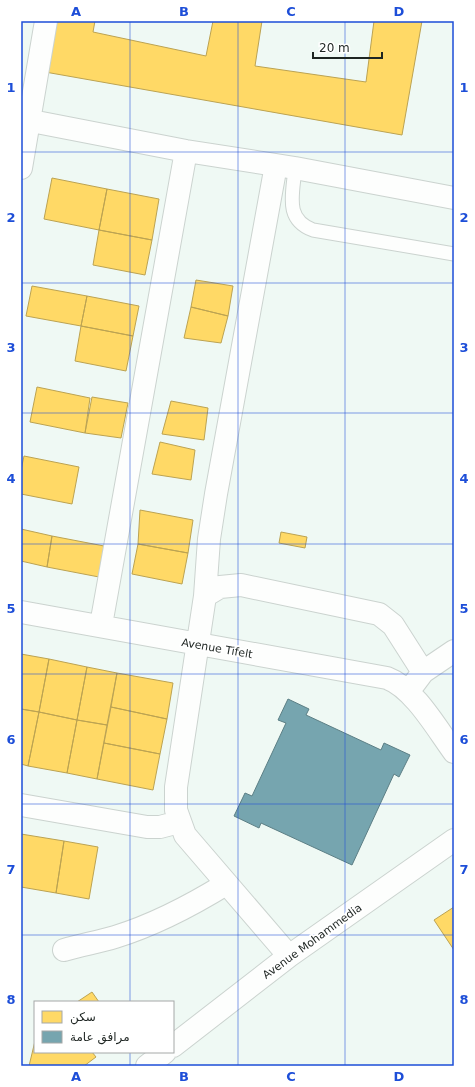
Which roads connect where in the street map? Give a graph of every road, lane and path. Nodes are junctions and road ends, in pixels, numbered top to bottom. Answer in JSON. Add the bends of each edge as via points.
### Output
{"nodes":[{"id":1,"x":46,"y":21,"type":"edge"},
{"id":2,"x":25,"y":120,"type":"edge"},
{"id":3,"x":186,"y":151,"type":"junction"},
{"id":4,"x":286,"y":167,"type":"junction"},
{"id":5,"x":21,"y":168,"type":"edge"},
{"id":6,"x":454,"y":198,"type":"edge"},
{"id":7,"x":454,"y":254,"type":"edge"},
{"id":8,"x":205,"y":596,"type":"junction"},
{"id":9,"x":21,"y":612,"type":"edge"},
{"id":10,"x":101,"y":625,"type":"junction"},
{"id":11,"x":197,"y":645,"type":"junction"},
{"id":12,"x":454,"y":651,"type":"edge"},
{"id":13,"x":423,"y":672,"type":"junction"},
{"id":14,"x":409,"y":692,"type":"junction"},
{"id":15,"x":454,"y":752,"type":"edge"},
{"id":16,"x":21,"y":805,"type":"edge"},
{"id":17,"x":179,"y":822,"type":"junction"},
{"id":18,"x":454,"y":840,"type":"edge"},
{"id":19,"x":226,"y":884,"type":"junction"},
{"id":20,"x":64,"y":950,"type":"dead end"},
{"id":21,"x":289,"y":956,"type":"junction"},
{"id":22,"x":174,"y":1045,"type":"edge"},
{"id":23,"x":164,"y":1053,"type":"edge"},
{"id":24,"x":147,"y":1066,"type":"edge"}],
"edges":[{"from":1,"to":2,"type":"street"},
{"from":2,"to":3,"type":"street"},
{"from":2,"to":5,"type":"street"},
{"from":3,"to":4,"type":"street"},
{"from":3,"to":10,"type":"street"},
{"from":4,"to":6,"type":"street"},
{"from":4,"to":7,"type":"lane","via":[[292,208],[296,218],[306,228]]},
{"from":4,"to":8,"type":"street","via":[[216,494],[209,539]]},
{"from":8,"to":11,"type":"street"},
{"from":8,"to":13,"type":"street","via":[[220,587],[241,585],[379,614],[393,625]]},
{"from":9,"to":10,"type":"street","name":"Avenue Tifelt"},
{"from":10,"to":11,"type":"street","name":"Avenue Tifelt"},
{"from":11,"to":14,"type":"street","name":"Avenue Tifelt","via":[[387,678]]},
{"from":11,"to":17,"type":"street","via":[[175,799]]},
{"from":12,"to":13,"type":"street"},
{"from":13,"to":14,"type":"street"},
{"from":14,"to":15,"type":"street","name":"Avenue Tifelt"},
{"from":16,"to":17,"type":"street","via":[[146,827],[160,827]]},
{"from":17,"to":19,"type":"street","via":[[185,835]]},
{"from":18,"to":21,"type":"street","name":"Avenue Mohammedia"},
{"from":19,"to":20,"type":"street","via":[[190,905],[147,925],[116,937]]},
{"from":19,"to":21,"type":"street"},
{"from":21,"to":22,"type":"street","name":"Avenue Mohammedia"},
{"from":23,"to":24,"type":"street"}]}
